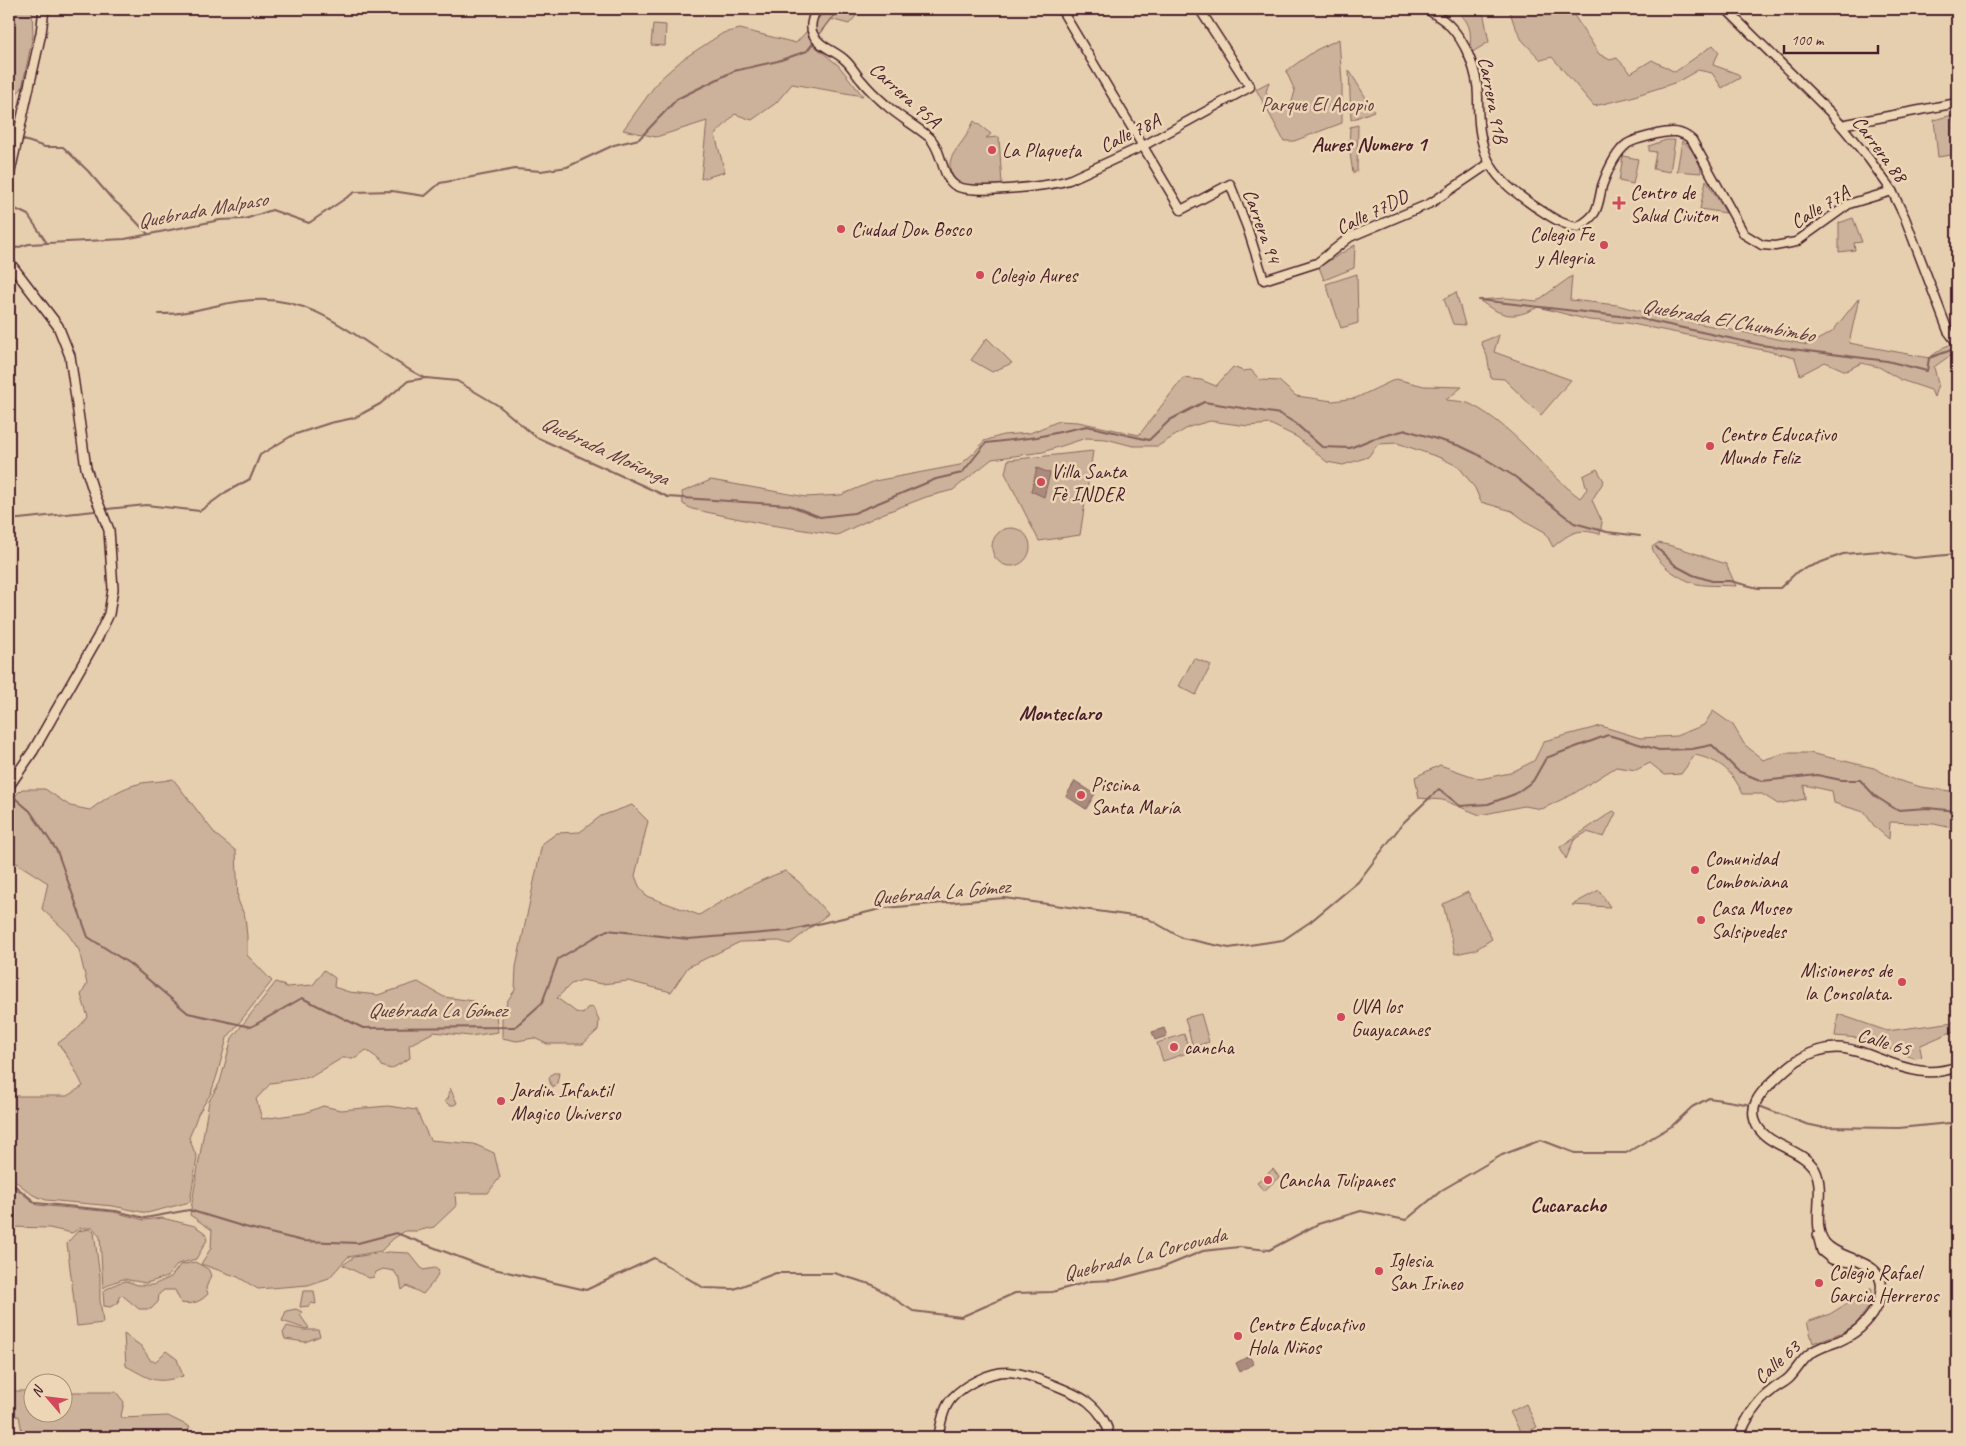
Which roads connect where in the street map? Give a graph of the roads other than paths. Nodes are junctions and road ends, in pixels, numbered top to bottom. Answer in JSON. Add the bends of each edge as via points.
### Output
{"nodes":[{"id":1,"x":44,"y":9,"type":"edge"},
{"id":2,"x":817,"y":9,"type":"edge"},
{"id":3,"x":1062,"y":9,"type":"edge"},
{"id":4,"x":1210,"y":9,"type":"edge"},
{"id":5,"x":1427,"y":9,"type":"edge"},
{"id":6,"x":1726,"y":9,"type":"edge"},
{"id":7,"x":1957,"y":103,"type":"edge"},
{"id":8,"x":1841,"y":125,"type":"junction"},
{"id":9,"x":1143,"y":146,"type":"junction"},
{"id":10,"x":1490,"y":163,"type":"junction"},
{"id":11,"x":9,"y":176,"type":"edge"},
{"id":12,"x":958,"y":187,"type":"joint"},
{"id":13,"x":1892,"y":191,"type":"junction"},
{"id":14,"x":1578,"y":227,"type":"joint"},
{"id":15,"x":9,"y":262,"type":"edge"},
{"id":16,"x":1264,"y":280,"type":"joint"},
{"id":17,"x":1957,"y":343,"type":"edge"},
{"id":18,"x":9,"y":786,"type":"edge"},
{"id":19,"x":1957,"y":1067,"type":"edge"},
{"id":20,"x":1818,"y":1225,"type":"junction"},
{"id":21,"x":1858,"y":1262,"type":"junction"},
{"id":22,"x":9,"y":1380,"type":"edge"},
{"id":23,"x":9,"y":1397,"type":"edge"},
{"id":24,"x":938,"y":1437,"type":"edge"},
{"id":25,"x":1109,"y":1437,"type":"edge"},
{"id":26,"x":1739,"y":1437,"type":"edge"}],
"edges":[{"from":1,"to":11,"type":"main road"},
{"from":2,"to":12,"type":"street","name":"Carrera 95A","via":[[811,26],[816,37],[846,61],[862,83],[888,107],[930,138],[948,179]]},
{"from":3,"to":9,"type":"street"},
{"from":4,"to":9,"type":"street","name":"Calle 78A","via":[[1202,13],[1250,87]]},
{"from":5,"to":10,"type":"street","name":"Carrera 91B","via":[[1450,26],[1467,54],[1476,80],[1480,135]]},
{"from":6,"to":8,"type":"street","name":"Carrera 88"},
{"from":7,"to":8,"type":"street"},
{"from":8,"to":13,"type":"street","name":"Carrera 88"},
{"from":9,"to":12,"type":"street","name":"Calle 78A","via":[[1058,184],[996,189]]},
{"from":9,"to":16,"type":"street","name":"Carrera 94","via":[[1181,210],[1230,184]]},
{"from":10,"to":14,"type":"street","name":"Carrera 91B","via":[[1522,198],[1553,219]]},
{"from":10,"to":16,"type":"street","name":"Calle 77DD","via":[[1431,203],[1350,237],[1317,263]]},
{"from":13,"to":14,"type":"street","name":"Calle 77A","via":[[1849,204],[1796,242],[1762,245],[1744,234],[1692,140],[1685,134],[1667,132],[1636,140],[1620,151],[1603,185],[1596,210]]},
{"from":13,"to":17,"type":"street","name":"Carrera 88","via":[[1948,331]]},
{"from":15,"to":18,"type":"main road","via":[[58,326],[70,356],[86,468],[108,530],[113,589],[109,614],[98,637],[33,751]]},
{"from":19,"to":20,"type":"main road","name":"Calle 65","via":[[1945,1071],[1918,1071],[1857,1050],[1830,1050],[1796,1061],[1758,1098],[1754,1107],[1755,1121],[1768,1137],[1807,1160],[1814,1169],[1820,1194]]},
{"from":20,"to":21,"type":"main road","via":[[1823,1242]]},
{"from":20,"to":21,"type":"main road","via":[[1820,1250],[1832,1259]]},
{"from":21,"to":26,"type":"main road","name":"Calle 63","via":[[1873,1270],[1881,1280],[1874,1311],[1860,1328],[1810,1354],[1789,1378],[1760,1400]]},
{"from":22,"to":23,"type":"main road"},
{"from":24,"to":25,"type":"street","via":[[942,1419],[953,1397],[987,1376],[1008,1372],[1022,1373],[1086,1401],[1101,1415]]}]}
